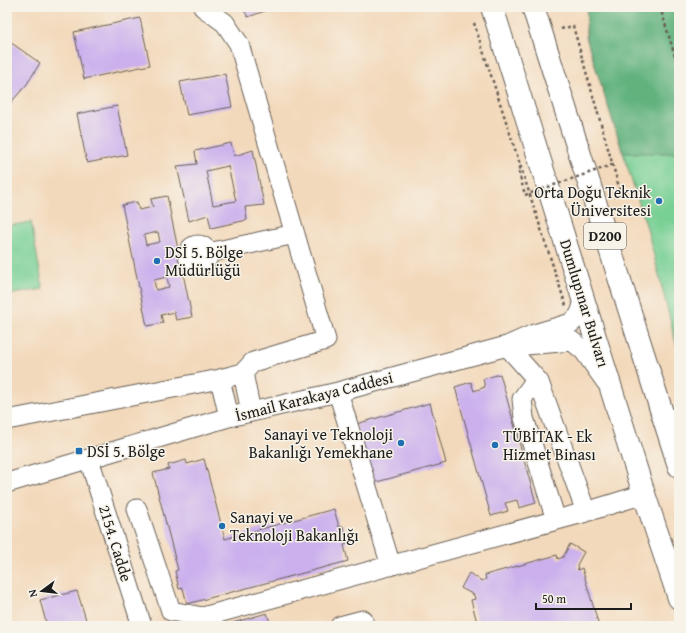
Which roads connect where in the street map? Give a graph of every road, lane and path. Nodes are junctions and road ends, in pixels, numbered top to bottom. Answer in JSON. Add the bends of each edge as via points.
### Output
{"nodes":[{"id":1,"x":203,"y":7,"type":"edge"},
{"id":2,"x":492,"y":7,"type":"edge"},
{"id":3,"x":532,"y":7,"type":"edge"},
{"id":4,"x":660,"y":7,"type":"edge"},
{"id":5,"x":474,"y":23,"type":"dead end"},
{"id":6,"x":561,"y":29,"type":"dead end"},
{"id":7,"x":679,"y":69,"type":"edge"},
{"id":8,"x":612,"y":165,"type":"junction"},
{"id":9,"x":522,"y":168,"type":"junction"},
{"id":10,"x":612,"y":197,"type":"dead end"},
{"id":11,"x":295,"y":234,"type":"junction"},
{"id":12,"x":208,"y":253,"type":"dead end"},
{"id":13,"x":576,"y":271,"type":"junction"},
{"id":14,"x":566,"y":308,"type":"dead end"},
{"id":15,"x":507,"y":346,"type":"junction"},
{"id":16,"x":243,"y":373,"type":"junction"},
{"id":17,"x":220,"y":379,"type":"junction"},
{"id":18,"x":539,"y":382,"type":"junction"},
{"id":19,"x":612,"y":391,"type":"junction"},
{"id":20,"x":338,"y":392,"type":"junction"},
{"id":21,"x":252,"y":412,"type":"junction"},
{"id":22,"x":229,"y":417,"type":"junction"},
{"id":23,"x":7,"y":420,"type":"edge"},
{"id":24,"x":89,"y":459,"type":"junction"},
{"id":25,"x":679,"y":466,"type":"edge"},
{"id":26,"x":7,"y":483,"type":"edge"},
{"id":27,"x":644,"y":494,"type":"junction"},
{"id":28,"x":137,"y":509,"type":"dead end"},
{"id":29,"x":586,"y":512,"type":"junction"},
{"id":30,"x":556,"y":520,"type":"junction"},
{"id":31,"x":391,"y":566,"type":"junction"},
{"id":32,"x":679,"y":598,"type":"edge"},
{"id":33,"x":142,"y":626,"type":"edge"},
{"id":34,"x":340,"y":626,"type":"edge"},
{"id":35,"x":364,"y":626,"type":"edge"}],
"edges":[{"from":1,"to":11,"type":"street","via":[[225,23],[239,44]]},
{"from":2,"to":13,"type":"highway","name":"Dumlupınar Bulvarı","number":"D200"},
{"from":3,"to":25,"type":"highway","number":"D200"},
{"from":4,"to":7,"type":"path"},
{"from":5,"to":9,"type":"path"},
{"from":6,"to":8,"type":"path","via":[[573,26]]},
{"from":8,"to":9,"type":"path","bridge":true,"via":[[525,194],[518,169]]},
{"from":8,"to":10,"type":"path","via":[[621,194]]},
{"from":9,"to":14,"type":"path"},
{"from":11,"to":12,"type":"street"},
{"from":11,"to":16,"type":"street","via":[[326,340],[253,362]]},
{"from":13,"to":15,"type":"street","name":"İsmail Karakaya Caddesi","via":[[583,305],[579,316],[570,323],[534,334]]},
{"from":13,"to":19,"type":"highway","name":"Dumlupınar Bulvarı","number":"D200"},
{"from":15,"to":18,"type":"street"},
{"from":15,"to":19,"type":"street","name":"İsmail Karakaya Caddesi","via":[[572,341],[584,350]]},
{"from":15,"to":20,"type":"street","name":"İsmail Karakaya Caddesi"},
{"from":16,"to":17,"type":"street"},
{"from":16,"to":21,"type":"street"},
{"from":17,"to":22,"type":"street"},
{"from":17,"to":23,"type":"street"},
{"from":18,"to":29,"type":"street"},
{"from":18,"to":30,"type":"street","via":[[532,385],[522,399],[524,418]]},
{"from":19,"to":27,"type":"highway","name":"Dumlupınar Bulvarı","number":"D200"},
{"from":20,"to":21,"type":"street","name":"İsmail Karakaya Caddesi"},
{"from":20,"to":31,"type":"street"},
{"from":21,"to":22,"type":"street","name":"İsmail Karakaya Caddesi"},
{"from":22,"to":24,"type":"street","name":"İsmail Karakaya Caddesi"},
{"from":24,"to":26,"type":"street","name":"İsmail Karakaya Caddesi"},
{"from":24,"to":33,"type":"street","name":"2154. Cadde"},
{"from":27,"to":29,"type":"street"},
{"from":27,"to":32,"type":"highway","name":"Dumlupınar Bulvarı","number":"D200"},
{"from":28,"to":31,"type":"street","via":[[171,611],[203,617]]},
{"from":29,"to":30,"type":"street"},
{"from":30,"to":31,"type":"street"},
{"from":34,"to":35,"type":"street","via":[[363,620]]}]}
